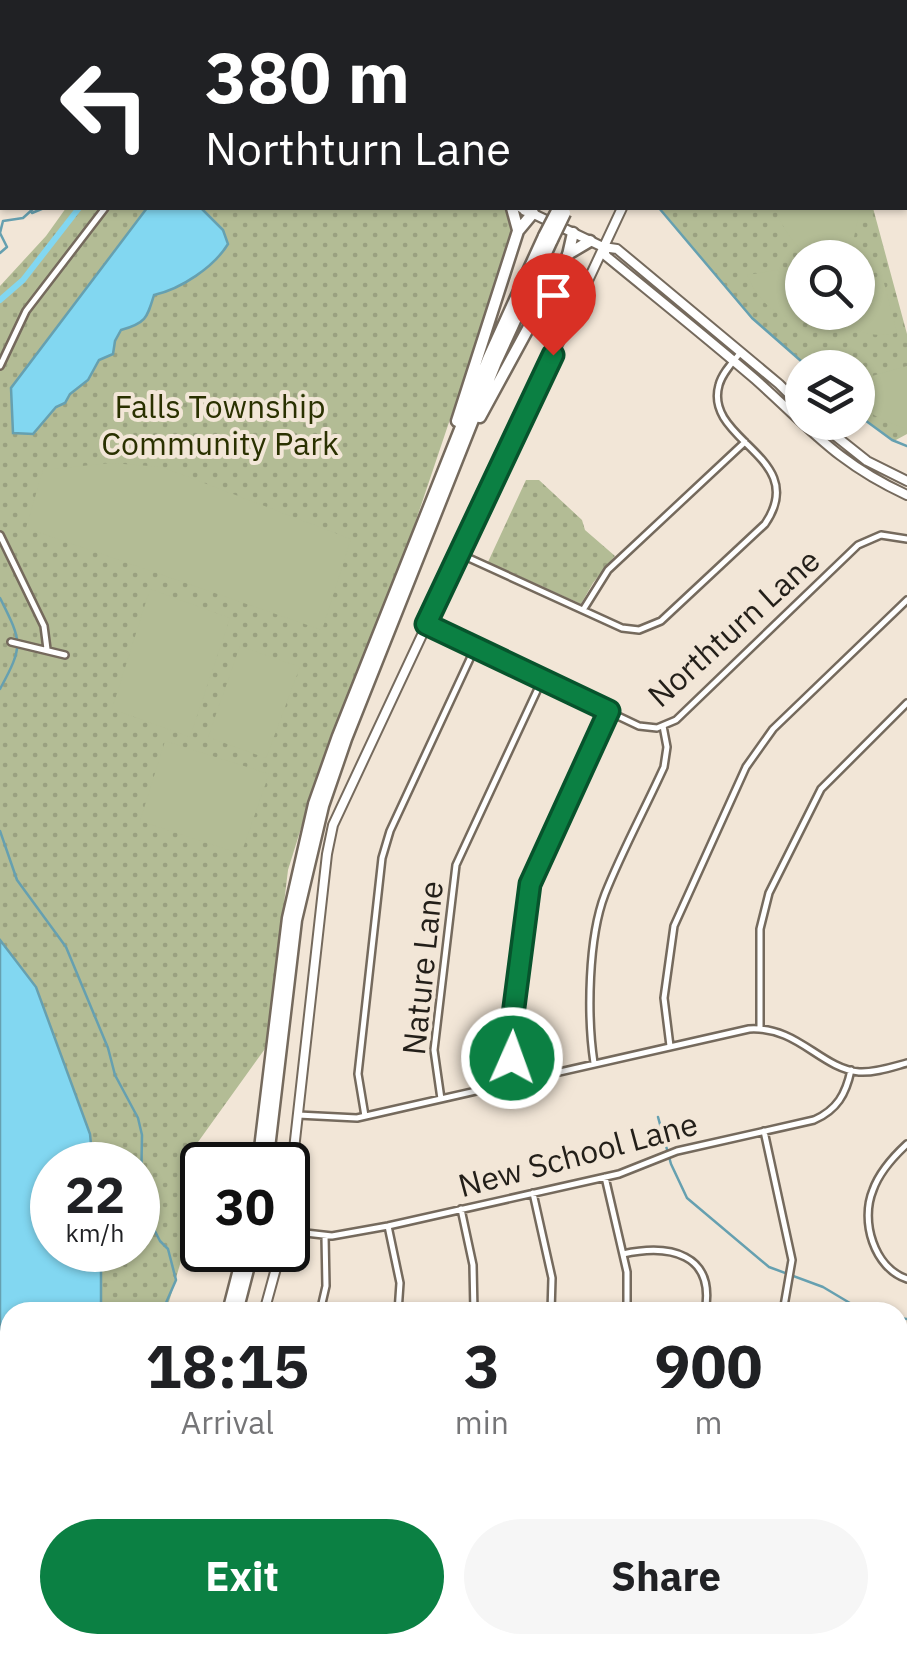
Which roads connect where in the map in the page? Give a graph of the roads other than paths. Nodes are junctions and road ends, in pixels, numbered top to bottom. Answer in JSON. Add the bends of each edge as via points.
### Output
{"nodes":[{"id":1,"x":103,"y":210,"type":"edge"},
{"id":2,"x":513,"y":210,"type":"edge"},
{"id":3,"x":526,"y":210,"type":"edge"},
{"id":4,"x":562,"y":210,"type":"edge"},
{"id":5,"x":621,"y":210,"type":"edge"},
{"id":6,"x":518,"y":231,"type":"junction"},
{"id":7,"x":572,"y":233,"type":"junction"},
{"id":8,"x":548,"y":238,"type":"junction"},
{"id":9,"x":590,"y":241,"type":"junction"},
{"id":10,"x":603,"y":248,"type":"junction"},
{"id":11,"x":568,"y":254,"type":"junction"},
{"id":12,"x":741,"y":352,"type":"junction"},
{"id":13,"x":734,"y":361,"type":"junction"},
{"id":14,"x":0,"y":366,"type":"edge"},
{"id":15,"x":785,"y":392,"type":"edge"},
{"id":16,"x":840,"y":440,"type":"edge"},
{"id":17,"x":745,"y":442,"type":"junction"},
{"id":18,"x":454,"y":466,"type":"junction"},
{"id":19,"x":907,"y":481,"type":"edge"},
{"id":20,"x":907,"y":495,"type":"edge"},
{"id":21,"x":429,"y":508,"type":"junction"},
{"id":22,"x":0,"y":536,"type":"edge"},
{"id":23,"x":907,"y":539,"type":"edge"},
{"id":24,"x":460,"y":554,"type":"junction"},
{"id":25,"x":907,"y":600,"type":"edge"},
{"id":26,"x":583,"y":610,"type":"junction"},
{"id":27,"x":426,"y":624,"type":"junction"},
{"id":28,"x":10,"y":642,"type":"dead end"},
{"id":29,"x":475,"y":648,"type":"junction"},
{"id":30,"x":47,"y":649,"type":"junction"},
{"id":31,"x":65,"y":655,"type":"dead end"},
{"id":32,"x":542,"y":680,"type":"junction"},
{"id":33,"x":907,"y":703,"type":"edge"},
{"id":34,"x":609,"y":711,"type":"junction"},
{"id":35,"x":663,"y":726,"type":"junction"},
{"id":36,"x":760,"y":1028,"type":"junction"},
{"id":37,"x":670,"y":1046,"type":"junction"},
{"id":38,"x":907,"y":1063,"type":"edge"},
{"id":39,"x":594,"y":1064,"type":"junction"},
{"id":40,"x":852,"y":1070,"type":"junction"},
{"id":41,"x":517,"y":1081,"type":"junction"},
{"id":42,"x":441,"y":1098,"type":"junction"},
{"id":43,"x":298,"y":1114,"type":"junction"},
{"id":44,"x":365,"y":1116,"type":"junction"},
{"id":45,"x":764,"y":1131,"type":"junction"},
{"id":46,"x":261,"y":1142,"type":"edge"},
{"id":47,"x":270,"y":1142,"type":"edge"},
{"id":48,"x":295,"y":1142,"type":"edge"},
{"id":49,"x":907,"y":1144,"type":"edge"},
{"id":50,"x":605,"y":1177,"type":"junction"},
{"id":51,"x":533,"y":1193,"type":"junction"},
{"id":52,"x":460,"y":1209,"type":"junction"},
{"id":53,"x":388,"y":1226,"type":"junction"},
{"id":54,"x":310,"y":1234,"type":"edge"},
{"id":55,"x":325,"y":1236,"type":"junction"},
{"id":56,"x":623,"y":1254,"type":"junction"},
{"id":57,"x":238,"y":1272,"type":"edge"},
{"id":58,"x":248,"y":1272,"type":"edge"},
{"id":59,"x":274,"y":1272,"type":"edge"},
{"id":60,"x":907,"y":1279,"type":"edge"},
{"id":61,"x":231,"y":1302,"type":"edge"},
{"id":62,"x":240,"y":1302,"type":"edge"},
{"id":63,"x":267,"y":1302,"type":"edge"},
{"id":64,"x":322,"y":1302,"type":"edge"},
{"id":65,"x":399,"y":1302,"type":"edge"},
{"id":66,"x":474,"y":1302,"type":"edge"},
{"id":67,"x":551,"y":1302,"type":"edge"},
{"id":68,"x":628,"y":1302,"type":"edge"},
{"id":69,"x":705,"y":1302,"type":"edge"},
{"id":70,"x":784,"y":1302,"type":"edge"}],
"edges":[{"from":1,"to":14,"type":"street","via":[[26,311]]},
{"from":2,"to":6,"type":"highway"},
{"from":3,"to":6,"type":"highway"},
{"from":3,"to":7,"type":"street"},
{"from":4,"to":8,"type":"highway","bridge":true},
{"from":5,"to":10,"type":"street"},
{"from":6,"to":21,"type":"highway"},
{"from":7,"to":9,"type":"street"},
{"from":7,"to":11,"type":"highway"},
{"from":8,"to":18,"type":"highway"},
{"from":8,"to":21,"type":"highway","via":[[494,345]]},
{"from":9,"to":10,"type":"street"},
{"from":9,"to":11,"type":"highway"},
{"from":10,"to":12,"type":"street","via":[[616,249]]},
{"from":10,"to":13,"type":"street"},
{"from":10,"to":24,"type":"street"},
{"from":11,"to":18,"type":"highway"},
{"from":12,"to":13,"type":"street"},
{"from":12,"to":15,"type":"street"},
{"from":13,"to":17,"type":"street","via":[[721,380],[718,404]]},
{"from":13,"to":20,"type":"street","via":[[834,453]]},
{"from":16,"to":19,"type":"street"},
{"from":17,"to":26,"type":"street","via":[[608,570]]},
{"from":17,"to":26,"type":"street","via":[[774,478],[775,502],[764,524],[654,626],[630,630]]},
{"from":18,"to":47,"type":"highway","via":[[316,828],[292,944]]},
{"from":21,"to":46,"type":"highway","via":[[308,826],[284,942]]},
{"from":22,"to":30,"type":"street","via":[[44,626]]},
{"from":23,"to":35,"type":"street","name":"Northturn Lane","via":[[881,536],[858,545]]},
{"from":24,"to":26,"type":"street"},
{"from":24,"to":27,"type":"street"},
{"from":25,"to":37,"type":"street","via":[[773,729],[746,767],[674,926],[664,998]]},
{"from":27,"to":29,"type":"street","name":"Northturn Lane"},
{"from":27,"to":43,"type":"street","via":[[330,837]]},
{"from":28,"to":30,"type":"street"},
{"from":29,"to":32,"type":"street","name":"Northturn Lane"},
{"from":29,"to":44,"type":"street","via":[[382,858],[358,1074]]},
{"from":30,"to":31,"type":"street"},
{"from":32,"to":34,"type":"street","name":"Northturn Lane"},
{"from":32,"to":42,"type":"street","name":"Nature Lane","via":[[456,865],[434,1050]]},
{"from":33,"to":36,"type":"street","via":[[821,789],[769,893],[760,930]]},
{"from":34,"to":35,"type":"street","name":"Northturn Lane","via":[[641,726]]},
{"from":34,"to":41,"type":"street","via":[[530,884],[510,1038]]},
{"from":35,"to":39,"type":"street","via":[[664,767],[598,919],[588,1016]]},
{"from":36,"to":37,"type":"street"},
{"from":36,"to":40,"type":"street","via":[[782,1032]]},
{"from":37,"to":39,"type":"street"},
{"from":38,"to":40,"type":"street"},
{"from":39,"to":41,"type":"street"},
{"from":40,"to":45,"type":"street","name":"New School Lane","via":[[830,1111]]},
{"from":41,"to":42,"type":"street"},
{"from":42,"to":44,"type":"street"},
{"from":43,"to":44,"type":"street"},
{"from":43,"to":48,"type":"street"},
{"from":45,"to":50,"type":"street","name":"New School Lane"},
{"from":45,"to":70,"type":"street","via":[[792,1260]]},
{"from":49,"to":60,"type":"street","via":[[879,1177],[868,1206],[881,1262]]},
{"from":50,"to":51,"type":"street","name":"New School Lane"},
{"from":50,"to":56,"type":"street"},
{"from":51,"to":52,"type":"street","name":"New School Lane"},
{"from":51,"to":67,"type":"street","via":[[552,1278]]},
{"from":52,"to":53,"type":"street","name":"New School Lane"},
{"from":52,"to":66,"type":"street"},
{"from":53,"to":55,"type":"street","name":"New School Lane"},
{"from":53,"to":65,"type":"street"},
{"from":54,"to":55,"type":"street","name":"New School Lane"},
{"from":55,"to":64,"type":"street"},
{"from":56,"to":68,"type":"street"},
{"from":56,"to":69,"type":"street","via":[[656,1248],[685,1256],[704,1282]]},
{"from":57,"to":61,"type":"highway"},
{"from":58,"to":62,"type":"highway"},
{"from":59,"to":63,"type":"street"}]}
